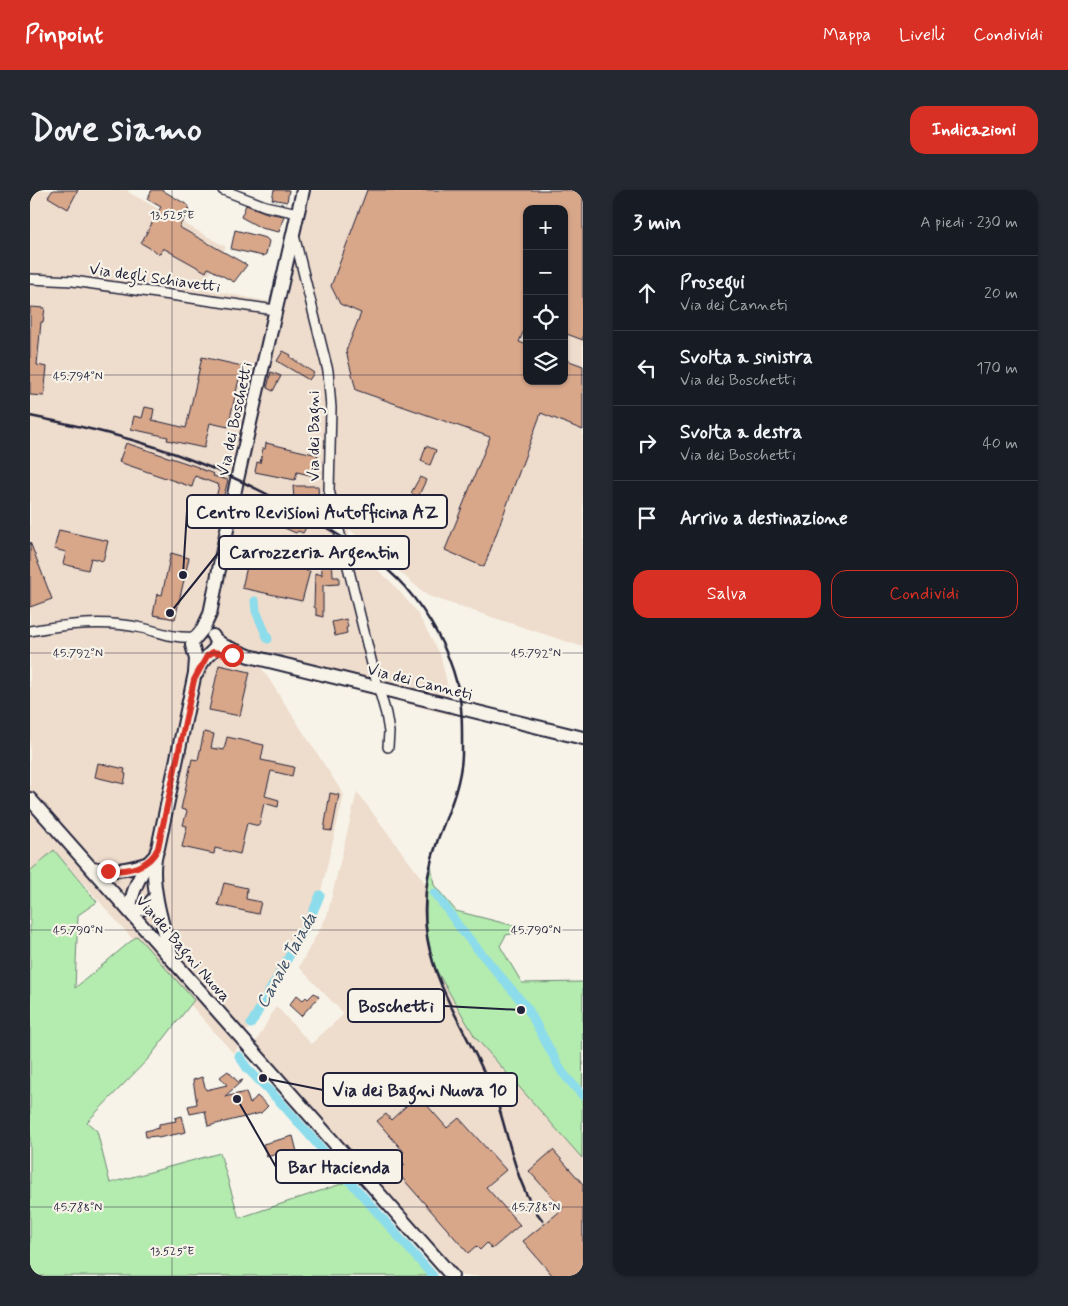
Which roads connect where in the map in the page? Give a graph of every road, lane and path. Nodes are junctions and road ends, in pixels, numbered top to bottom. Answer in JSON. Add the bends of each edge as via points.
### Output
{"nodes":[{"id":1,"x":223,"y":190,"type":"edge"},
{"id":2,"x":303,"y":190,"type":"edge"},
{"id":3,"x":298,"y":213,"type":"junction"},
{"id":4,"x":294,"y":233,"type":"junction"},
{"id":5,"x":30,"y":279,"type":"edge"},
{"id":6,"x":275,"y":310,"type":"junction"},
{"id":7,"x":30,"y":631,"type":"edge"},
{"id":8,"x":204,"y":644,"type":"junction"},
{"id":9,"x":379,"y":687,"type":"junction"},
{"id":10,"x":583,"y":738,"type":"edge"},
{"id":11,"x":388,"y":747,"type":"dead end"},
{"id":12,"x":30,"y":799,"type":"edge"},
{"id":13,"x":150,"y":861,"type":"junction"},
{"id":14,"x":92,"y":868,"type":"junction"},
{"id":15,"x":156,"y":896,"type":"junction"},
{"id":16,"x":130,"y":911,"type":"junction"},
{"id":17,"x":173,"y":960,"type":"junction"},
{"id":18,"x":452,"y":1276,"type":"edge"}],
"edges":[{"from":1,"to":3,"type":"street","via":[[265,206]]},
{"from":2,"to":3,"type":"street","name":"Via dei Bagni"},
{"from":3,"to":4,"type":"street","name":"Via dei Bagni"},
{"from":4,"to":6,"type":"street","name":"Via dei Boschetti"},
{"from":4,"to":9,"type":"street","name":"Via dei Bagni","via":[[328,371],[329,490]]},
{"from":5,"to":6,"type":"street","name":"Via degli Schiavetti","via":[[91,283]]},
{"from":6,"to":8,"type":"street","name":"Via dei Boschetti"},
{"from":7,"to":8,"type":"street","name":"Via dei Canneti","via":[[93,623],[142,628]]},
{"from":8,"to":9,"type":"street","name":"Via dei Canneti","via":[[226,655],[249,656]]},
{"from":8,"to":13,"type":"street","name":"Via dei Boschetti","via":[[158,848]]},
{"from":9,"to":10,"type":"street","name":"Via dei Canneti"},
{"from":9,"to":11,"type":"street","name":"Via dei Bagni","via":[[390,732]]},
{"from":12,"to":14,"type":"street","name":"Via dei Bagni Nuova"},
{"from":13,"to":14,"type":"street","via":[[124,871]]},
{"from":13,"to":15,"type":"street","name":"Via dei Boschetti"},
{"from":13,"to":16,"type":"street","name":"Via dei Boschetti","via":[[130,902]]},
{"from":14,"to":16,"type":"street","name":"Via dei Bagni Nuova"},
{"from":15,"to":16,"type":"street","via":[[146,908]]},
{"from":15,"to":17,"type":"street","name":"Via dei Boschetti"},
{"from":16,"to":17,"type":"street","name":"Via dei Bagni Nuova"},
{"from":17,"to":18,"type":"street","name":"Via dei Bagni Nuova"}]}
